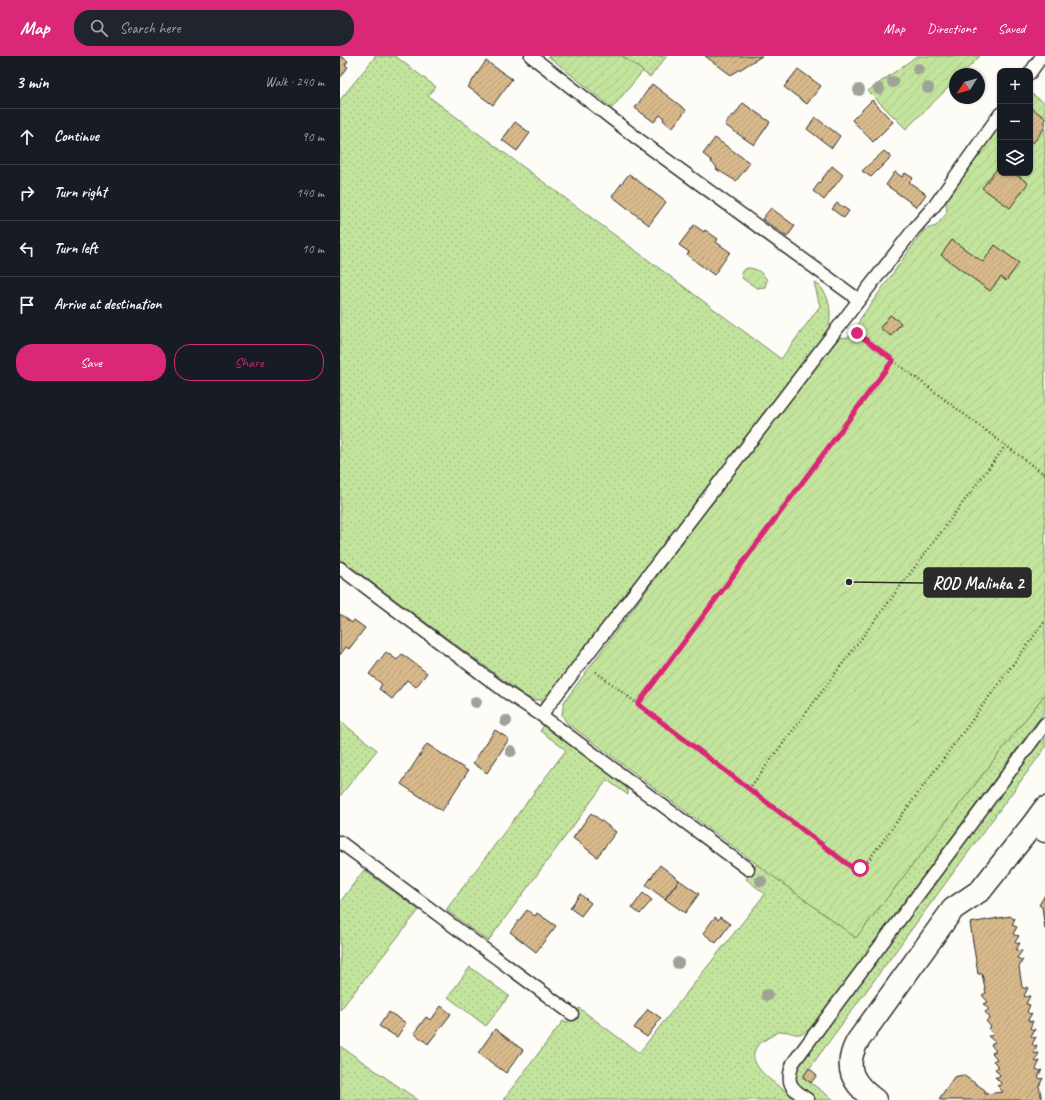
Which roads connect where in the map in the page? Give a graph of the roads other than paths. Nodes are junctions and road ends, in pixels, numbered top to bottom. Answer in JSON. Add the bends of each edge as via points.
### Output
{"nodes":[{"id":1,"x":531,"y":56,"type":"edge"},
{"id":2,"x":1042,"y":56,"type":"edge"},
{"id":3,"x":1033,"y":69,"type":"edge"},
{"id":4,"x":997,"y":118,"type":"edge"},
{"id":5,"x":859,"y":300,"type":"junction"},
{"id":6,"x":340,"y":568,"type":"edge"},
{"id":7,"x":541,"y":715,"type":"junction"},
{"id":8,"x":1045,"y":724,"type":"edge"},
{"id":9,"x":1041,"y":820,"type":"edge"},
{"id":10,"x":340,"y":842,"type":"edge"},
{"id":11,"x":748,"y":869,"type":"dead end"},
{"id":12,"x":572,"y":1014,"type":"dead end"},
{"id":13,"x":808,"y":1100,"type":"edge"},
{"id":14,"x":875,"y":1100,"type":"edge"}],
"edges":[{"from":1,"to":5,"type":"lane","via":[[638,139]]},
{"from":2,"to":3,"type":"lane"},
{"from":4,"to":5,"type":"lane","via":[[935,205]]},
{"from":5,"to":7,"type":"lane"},
{"from":6,"to":7,"type":"lane","via":[[506,692]]},
{"from":7,"to":11,"type":"lane"},
{"from":8,"to":13,"type":"lane","via":[[793,1063],[788,1076],[790,1084]]},
{"from":9,"to":14,"type":"street","via":[[981,890],[953,909],[857,1042],[851,1053],[853,1077]]},
{"from":10,"to":12,"type":"lane"}]}
